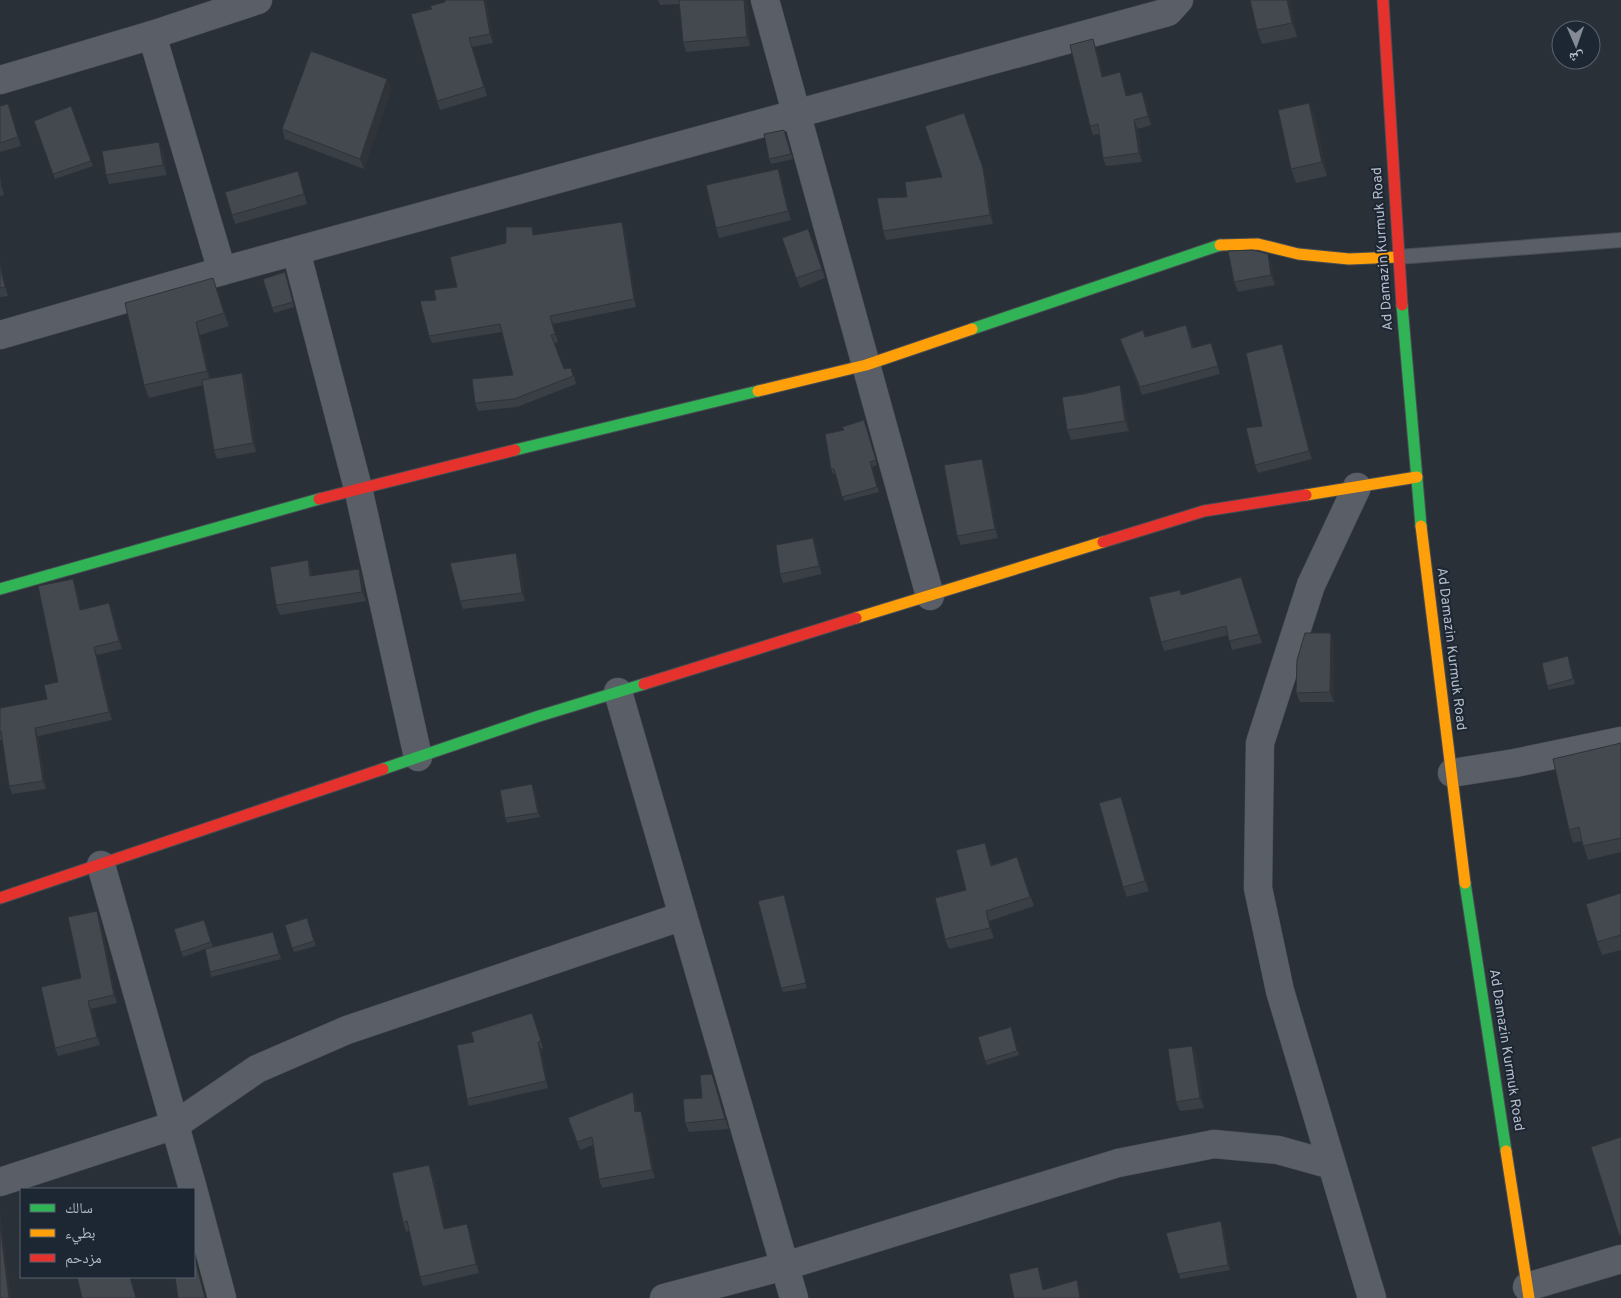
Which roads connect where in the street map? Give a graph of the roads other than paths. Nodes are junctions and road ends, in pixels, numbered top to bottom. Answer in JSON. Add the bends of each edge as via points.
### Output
{"nodes":[{"id":1,"x":765,"y":0,"type":"edge"},
{"id":2,"x":1179,"y":0,"type":"edge"},
{"id":3,"x":1383,"y":0,"type":"edge"},
{"id":4,"x":250,"y":1,"type":"edge"},
{"id":5,"x":152,"y":35,"type":"junction"},
{"id":6,"x":0,"y":80,"type":"edge"},
{"id":7,"x":796,"y":113,"type":"junction"},
{"id":8,"x":1621,"y":240,"type":"edge"},
{"id":9,"x":296,"y":251,"type":"junction"},
{"id":10,"x":1398,"y":257,"type":"junction"},
{"id":11,"x":222,"y":271,"type":"junction"},
{"id":12,"x":0,"y":335,"type":"edge"},
{"id":13,"x":866,"y":365,"type":"junction"},
{"id":14,"x":1417,"y":477,"type":"junction"},
{"id":15,"x":1357,"y":487,"type":"junction"},
{"id":16,"x":358,"y":488,"type":"junction"},
{"id":17,"x":0,"y":589,"type":"edge"},
{"id":18,"x":930,"y":596,"type":"junction"},
{"id":19,"x":618,"y":692,"type":"junction"},
{"id":20,"x":1621,"y":741,"type":"edge"},
{"id":21,"x":418,"y":757,"type":"junction"},
{"id":22,"x":1452,"y":773,"type":"junction"},
{"id":23,"x":101,"y":865,"type":"junction"},
{"id":24,"x":0,"y":898,"type":"edge"},
{"id":25,"x":683,"y":916,"type":"junction"},
{"id":26,"x":176,"y":1125,"type":"junction"},
{"id":27,"x":1332,"y":1164,"type":"junction"},
{"id":28,"x":0,"y":1182,"type":"edge"},
{"id":29,"x":193,"y":1188,"type":"edge"},
{"id":30,"x":195,"y":1197,"type":"edge"},
{"id":31,"x":1621,"y":1259,"type":"edge"},
{"id":32,"x":785,"y":1266,"type":"junction"},
{"id":33,"x":1528,"y":1292,"type":"edge"},
{"id":34,"x":222,"y":1298,"type":"edge"},
{"id":35,"x":664,"y":1298,"type":"edge"},
{"id":36,"x":794,"y":1298,"type":"edge"},
{"id":37,"x":1372,"y":1298,"type":"edge"}],
"edges":[{"from":1,"to":7,"type":"street"},
{"from":2,"to":7,"type":"street","via":[[1168,12]]},
{"from":3,"to":10,"type":"main road","name":"Ad Damazin Kurmuk Road"},
{"from":4,"to":5,"type":"street"},
{"from":5,"to":6,"type":"street"},
{"from":5,"to":11,"type":"street"},
{"from":7,"to":9,"type":"street"},
{"from":7,"to":13,"type":"street"},
{"from":8,"to":10,"type":"lane"},
{"from":9,"to":11,"type":"street"},
{"from":9,"to":16,"type":"street"},
{"from":10,"to":13,"type":"main road","via":[[1349,259],[1298,254],[1258,244],[1221,245]]},
{"from":10,"to":14,"type":"main road","name":"Ad Damazin Kurmuk Road"},
{"from":11,"to":12,"type":"street"},
{"from":13,"to":16,"type":"main road"},
{"from":13,"to":18,"type":"street"},
{"from":14,"to":15,"type":"main road"},
{"from":14,"to":22,"type":"main road","name":"Ad Damazin Kurmuk Road"},
{"from":15,"to":18,"type":"main road","via":[[1204,511]]},
{"from":15,"to":27,"type":"street","via":[[1311,585],[1260,743],[1258,888],[1280,991]]},
{"from":16,"to":17,"type":"main road"},
{"from":16,"to":21,"type":"street"},
{"from":18,"to":19,"type":"main road"},
{"from":19,"to":21,"type":"main road"},
{"from":19,"to":25,"type":"street"},
{"from":20,"to":22,"type":"street"},
{"from":21,"to":23,"type":"main road"},
{"from":22,"to":33,"type":"main road","name":"Ad Damazin Kurmuk Road","via":[[1465,883]]},
{"from":23,"to":24,"type":"main road"},
{"from":23,"to":26,"type":"street"},
{"from":25,"to":26,"type":"street","via":[[347,1030],[257,1069]]},
{"from":25,"to":32,"type":"street"},
{"from":26,"to":28,"type":"street"},
{"from":26,"to":29,"type":"street"},
{"from":27,"to":32,"type":"street","via":[[1278,1150],[1214,1144],[1118,1163]]},
{"from":27,"to":37,"type":"street"},
{"from":30,"to":34,"type":"street"},
{"from":31,"to":33,"type":"street"},
{"from":32,"to":35,"type":"street"},
{"from":32,"to":36,"type":"street"}]}
